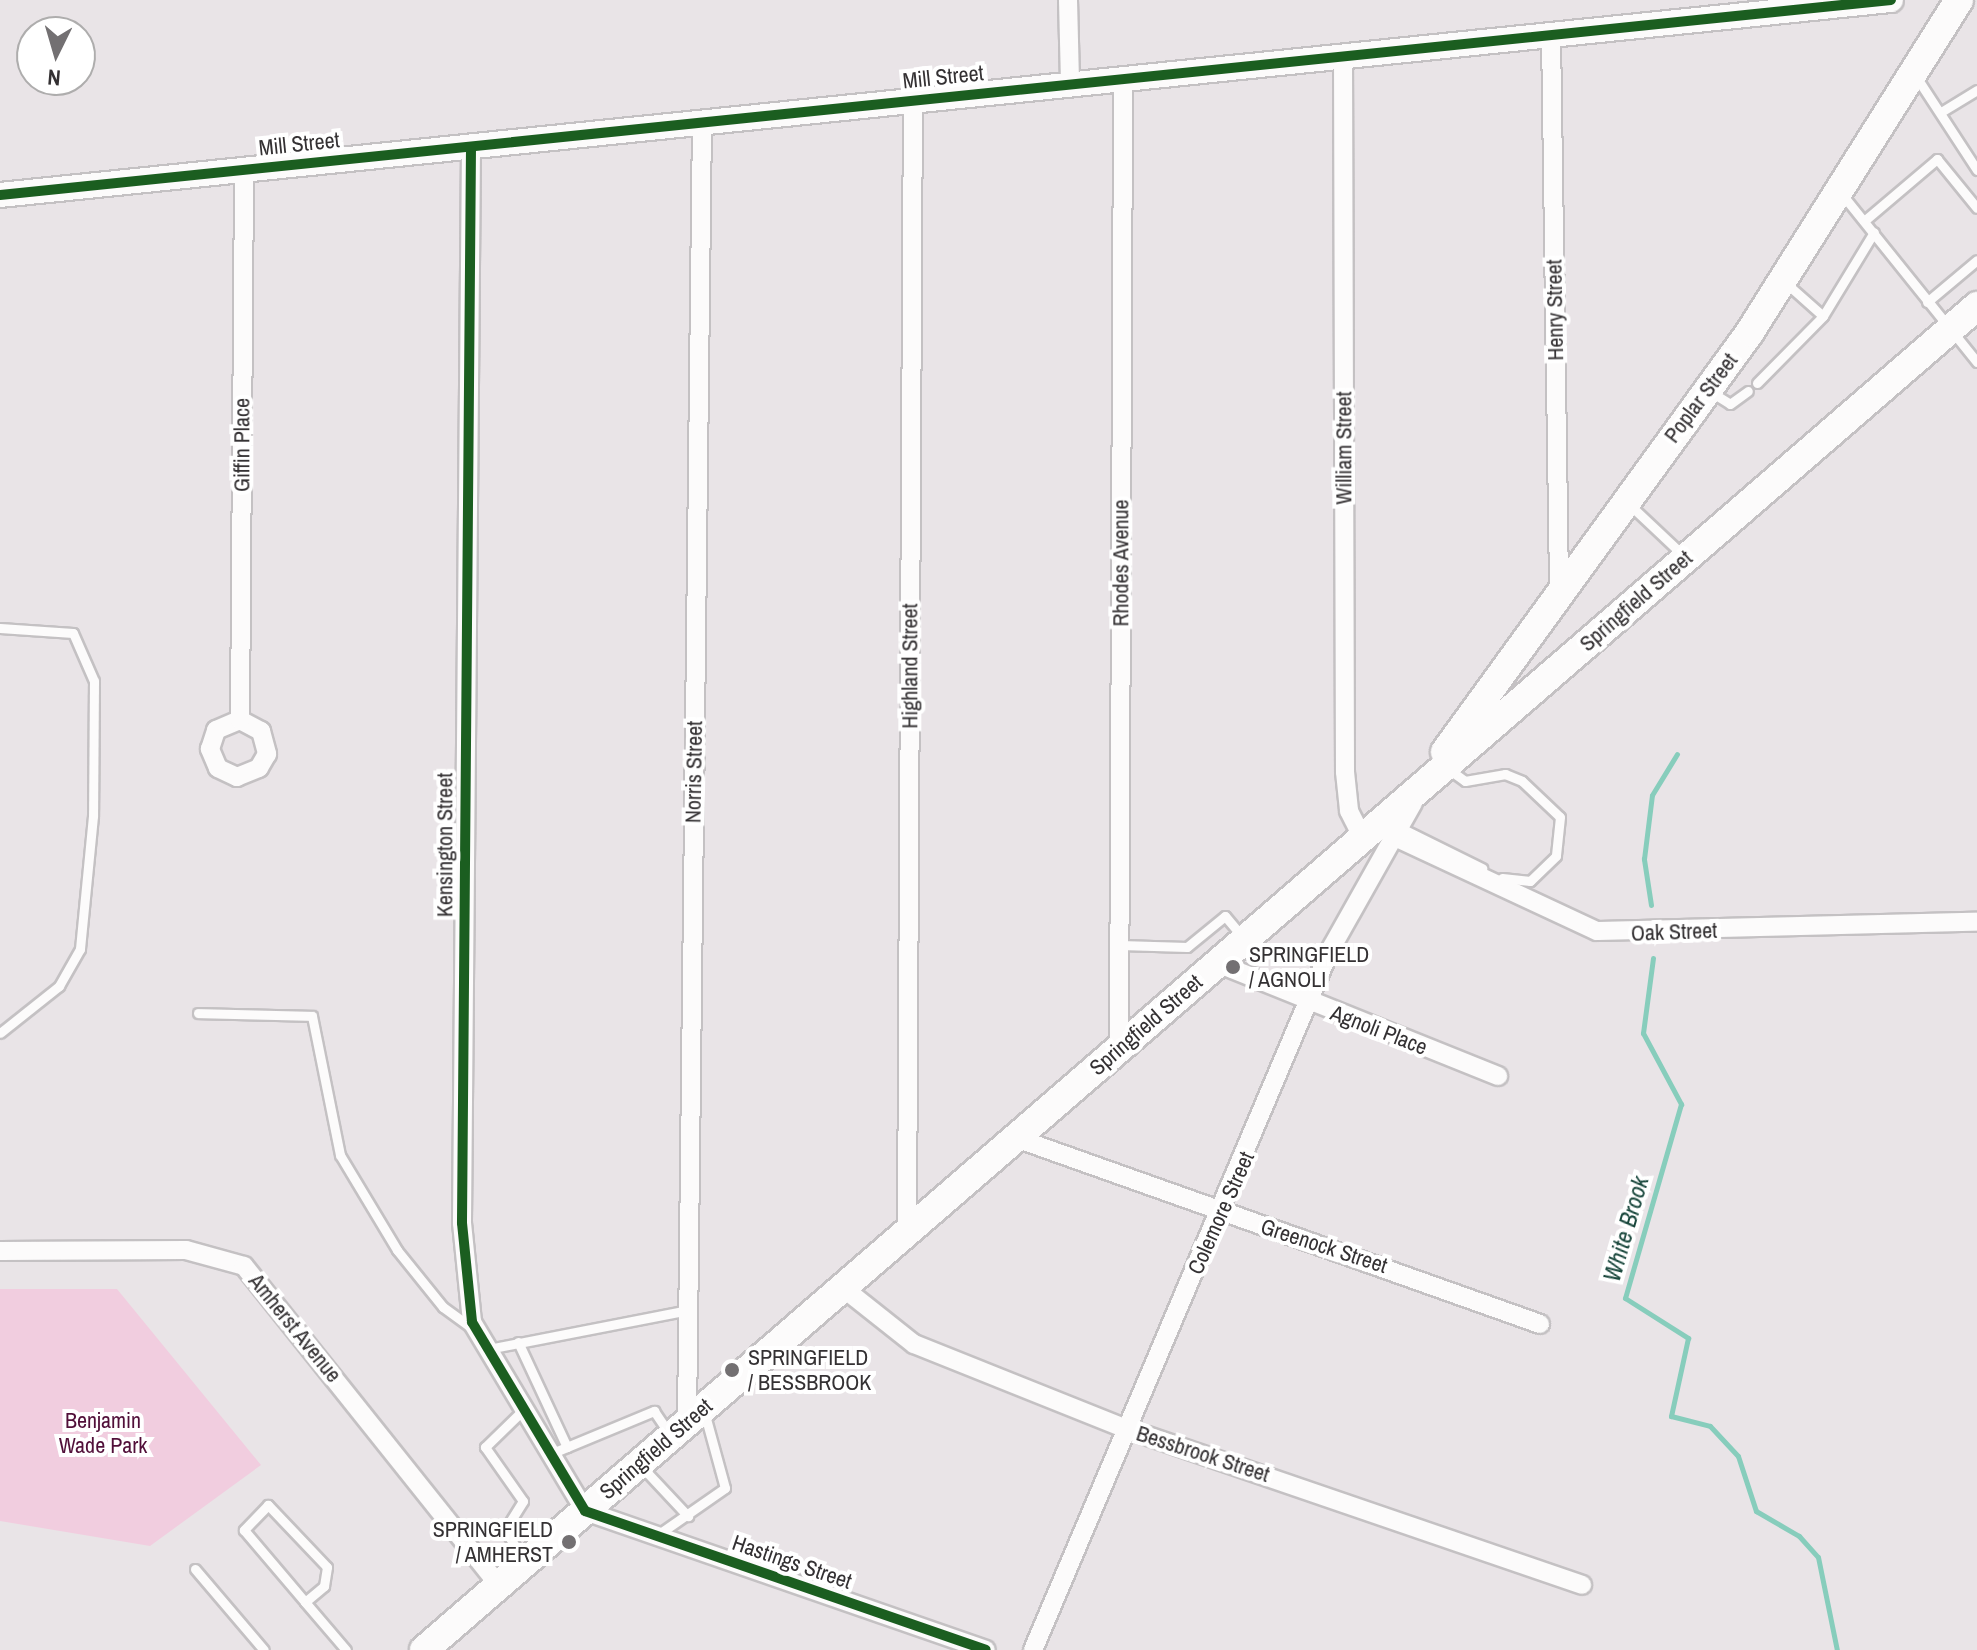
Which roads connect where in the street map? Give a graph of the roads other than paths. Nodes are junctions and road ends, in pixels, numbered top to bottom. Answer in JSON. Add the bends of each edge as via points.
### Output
{"nodes":[{"id":1,"x":1068,"y":0,"type":"edge"},
{"id":2,"x":1891,"y":0,"type":"edge"},
{"id":3,"x":1959,"y":0,"type":"edge"},
{"id":4,"x":1551,"y":33,"type":"junction"},
{"id":5,"x":1343,"y":55,"type":"junction"},
{"id":6,"x":1912,"y":72,"type":"junction"},
{"id":7,"x":1123,"y":78,"type":"junction"},
{"id":8,"x":1070,"y":84,"type":"junction"},
{"id":9,"x":1977,"y":90,"type":"edge"},
{"id":10,"x":913,"y":101,"type":"junction"},
{"id":11,"x":1941,"y":112,"type":"junction"},
{"id":12,"x":702,"y":123,"type":"junction"},
{"id":13,"x":471,"y":147,"type":"junction"},
{"id":14,"x":244,"y":170,"type":"junction"},
{"id":15,"x":1977,"y":170,"type":"edge"},
{"id":16,"x":1841,"y":192,"type":"junction"},
{"id":17,"x":0,"y":195,"type":"edge"},
{"id":18,"x":1977,"y":208,"type":"edge"},
{"id":19,"x":1864,"y":221,"type":"junction"},
{"id":20,"x":1874,"y":232,"type":"junction"},
{"id":21,"x":1977,"y":260,"type":"edge"},
{"id":22,"x":1784,"y":281,"type":"junction"},
{"id":23,"x":1927,"y":302,"type":"junction"},
{"id":24,"x":1977,"y":306,"type":"edge"},
{"id":25,"x":1823,"y":316,"type":"junction"},
{"id":26,"x":1949,"y":331,"type":"junction"},
{"id":27,"x":1977,"y":362,"type":"edge"},
{"id":28,"x":1757,"y":383,"type":"dead end"},
{"id":29,"x":1708,"y":390,"type":"junction"},
{"id":30,"x":1748,"y":391,"type":"dead end"},
{"id":31,"x":1625,"y":499,"type":"junction"},
{"id":32,"x":1686,"y":558,"type":"junction"},
{"id":33,"x":1559,"y":588,"type":"junction"},
{"id":34,"x":0,"y":628,"type":"edge"},
{"id":35,"x":240,"y":720,"type":"dead end"},
{"id":36,"x":1434,"y":774,"type":"junction"},
{"id":37,"x":1396,"y":832,"type":"junction"},
{"id":38,"x":1362,"y":837,"type":"junction"},
{"id":39,"x":1977,"y":922,"type":"edge"},
{"id":40,"x":1244,"y":939,"type":"junction"},
{"id":41,"x":1120,"y":945,"type":"junction"},
{"id":42,"x":1217,"y":963,"type":"junction"},
{"id":43,"x":1308,"y":1003,"type":"junction"},
{"id":44,"x":198,"y":1013,"type":"dead end"},
{"id":45,"x":0,"y":1033,"type":"edge"},
{"id":46,"x":1119,"y":1048,"type":"junction"},
{"id":47,"x":1498,"y":1076,"type":"dead end"},
{"id":48,"x":1016,"y":1138,"type":"junction"},
{"id":49,"x":1221,"y":1212,"type":"junction"},
{"id":50,"x":907,"y":1231,"type":"junction"},
{"id":51,"x":0,"y":1251,"type":"edge"},
{"id":52,"x":842,"y":1287,"type":"junction"},
{"id":53,"x":689,"y":1310,"type":"junction"},
{"id":54,"x":1540,"y":1324,"type":"dead end"},
{"id":55,"x":475,"y":1331,"type":"junction"},
{"id":56,"x":518,"y":1342,"type":"junction"},
{"id":57,"x":484,"y":1350,"type":"junction"},
{"id":58,"x":520,"y":1413,"type":"junction"},
{"id":59,"x":687,"y":1422,"type":"junction"},
{"id":60,"x":1127,"y":1429,"type":"junction"},
{"id":61,"x":567,"y":1447,"type":"junction"},
{"id":62,"x":547,"y":1455,"type":"junction"},
{"id":63,"x":638,"y":1464,"type":"junction"},
{"id":64,"x":585,"y":1511,"type":"junction"},
{"id":65,"x":688,"y":1516,"type":"junction"},
{"id":66,"x":656,"y":1536,"type":"junction"},
{"id":67,"x":525,"y":1562,"type":"junction"},
{"id":68,"x":195,"y":1569,"type":"dead end"},
{"id":69,"x":499,"y":1585,"type":"junction"},
{"id":70,"x":1582,"y":1585,"type":"dead end"},
{"id":71,"x":305,"y":1602,"type":"junction"},
{"id":72,"x":264,"y":1650,"type":"edge"},
{"id":73,"x":346,"y":1650,"type":"edge"},
{"id":74,"x":424,"y":1650,"type":"edge"},
{"id":75,"x":986,"y":1650,"type":"edge"},
{"id":76,"x":1033,"y":1650,"type":"edge"}],
"edges":[{"from":1,"to":8,"type":"street"},
{"from":2,"to":4,"type":"street","name":"Mill Street"},
{"from":3,"to":6,"type":"main road","name":"Poplar Street"},
{"from":4,"to":5,"type":"street","name":"Mill Street"},
{"from":4,"to":33,"type":"street","name":"Henry Street"},
{"from":5,"to":7,"type":"street","name":"Mill Street"},
{"from":5,"to":38,"type":"street","name":"William Street","via":[[1345,772],[1349,811]]},
{"from":6,"to":11,"type":"lane"},
{"from":6,"to":16,"type":"main road","name":"Poplar Street"},
{"from":7,"to":8,"type":"street","name":"Mill Street"},
{"from":7,"to":41,"type":"street","name":"Rhodes Avenue"},
{"from":8,"to":10,"type":"street","name":"Mill Street"},
{"from":9,"to":11,"type":"lane"},
{"from":10,"to":12,"type":"street","name":"Mill Street"},
{"from":10,"to":50,"type":"street","name":"Highland Street"},
{"from":11,"to":15,"type":"lane","via":[[1951,139]]},
{"from":12,"to":13,"type":"street","name":"Mill Street"},
{"from":12,"to":53,"type":"street","name":"Norris Street"},
{"from":13,"to":14,"type":"street","name":"Mill Street"},
{"from":13,"to":55,"type":"street","name":"Kensington Street","via":[[462,1234]]},
{"from":14,"to":17,"type":"street","name":"Mill Street"},
{"from":14,"to":35,"type":"street","name":"Giffin Place"},
{"from":16,"to":19,"type":"lane"},
{"from":16,"to":22,"type":"main road","name":"Poplar Street"},
{"from":18,"to":19,"type":"lane","via":[[1937,159]]},
{"from":19,"to":20,"type":"lane"},
{"from":20,"to":23,"type":"lane"},
{"from":20,"to":25,"type":"lane"},
{"from":21,"to":23,"type":"lane"},
{"from":22,"to":25,"type":"lane"},
{"from":22,"to":29,"type":"main road","name":"Poplar Street"},
{"from":23,"to":26,"type":"lane"},
{"from":24,"to":26,"type":"main road","name":"Springfield Street"},
{"from":25,"to":28,"type":"lane"},
{"from":26,"to":27,"type":"lane"},
{"from":26,"to":32,"type":"main road","name":"Springfield Street"},
{"from":29,"to":30,"type":"lane","via":[[1730,404]]},
{"from":29,"to":31,"type":"main road","name":"Poplar Street"},
{"from":31,"to":32,"type":"lane"},
{"from":31,"to":33,"type":"main road","name":"Poplar Street"},
{"from":32,"to":36,"type":"main road","name":"Springfield Street"},
{"from":33,"to":36,"type":"main road","name":"Poplar Street"},
{"from":34,"to":45,"type":"lane","via":[[73,633],[94,681],[93,816],[80,949],[59,986]]},
{"from":36,"to":37,"type":"street","name":"Colemore Street"},
{"from":36,"to":37,"type":"lane","via":[[1465,781],[1505,774],[1522,781],[1560,817],[1556,856],[1530,881],[1512,882]]},
{"from":36,"to":38,"type":"main road","name":"Springfield Street"},
{"from":37,"to":39,"type":"street","name":"Oak Street","via":[[1597,931]]},
{"from":37,"to":43,"type":"street","name":"Colemore Street"},
{"from":38,"to":40,"type":"main road","name":"Springfield Street"},
{"from":40,"to":41,"type":"lane","via":[[1225,916],[1187,947]]},
{"from":40,"to":42,"type":"main road","name":"Springfield Street"},
{"from":41,"to":46,"type":"street","name":"Rhodes Avenue"},
{"from":42,"to":43,"type":"street","name":"Agnoli Place"},
{"from":42,"to":46,"type":"main road","name":"Springfield Street"},
{"from":43,"to":47,"type":"street","name":"Agnoli Place"},
{"from":43,"to":49,"type":"street","name":"Colemore Street"},
{"from":44,"to":55,"type":"lane","via":[[312,1016],[345,1166],[397,1250],[443,1307]]},
{"from":46,"to":48,"type":"main road","name":"Springfield Street"},
{"from":48,"to":49,"type":"street","name":"Greenock Street"},
{"from":48,"to":50,"type":"main road","name":"Springfield Street"},
{"from":49,"to":54,"type":"street","name":"Greenock Street"},
{"from":49,"to":60,"type":"street","name":"Colemore Street"},
{"from":50,"to":52,"type":"main road","name":"Springfield Street"},
{"from":51,"to":69,"type":"street","name":"Amherst Avenue","via":[[186,1250],[244,1266]]},
{"from":52,"to":59,"type":"main road","name":"Springfield Street"},
{"from":52,"to":60,"type":"street","name":"Bessbrook Street","via":[[914,1344]]},
{"from":53,"to":56,"type":"lane"},
{"from":53,"to":59,"type":"street","name":"Norris Street"},
{"from":55,"to":57,"type":"street","name":"Kensington Street"},
{"from":56,"to":57,"type":"lane"},
{"from":56,"to":61,"type":"lane"},
{"from":57,"to":58,"type":"street","name":"Kensington Street"},
{"from":58,"to":62,"type":"street","name":"Kensington Street"},
{"from":58,"to":67,"type":"lane","via":[[485,1447],[523,1501],[505,1530]]},
{"from":59,"to":61,"type":"lane","via":[[654,1411]]},
{"from":59,"to":63,"type":"main road","name":"Springfield Street"},
{"from":59,"to":65,"type":"lane","via":[[725,1488]]},
{"from":60,"to":70,"type":"street","name":"Bessbrook Street"},
{"from":60,"to":76,"type":"street","name":"Colemore Street"},
{"from":61,"to":62,"type":"lane"},
{"from":62,"to":64,"type":"street","name":"Kensington Street"},
{"from":63,"to":64,"type":"main road","name":"Springfield Street"},
{"from":63,"to":65,"type":"lane"},
{"from":64,"to":66,"type":"street","name":"Hastings Street"},
{"from":64,"to":67,"type":"main road","name":"Springfield Street"},
{"from":65,"to":66,"type":"lane"},
{"from":66,"to":75,"type":"street","name":"Hastings Street"},
{"from":67,"to":69,"type":"main road","name":"Springfield Street"},
{"from":68,"to":72,"type":"lane"},
{"from":69,"to":74,"type":"main road","name":"Springfield Street"},
{"from":71,"to":71,"type":"lane","via":[[244,1530],[268,1505],[327,1567],[324,1586]]},
{"from":71,"to":73,"type":"lane"}]}
